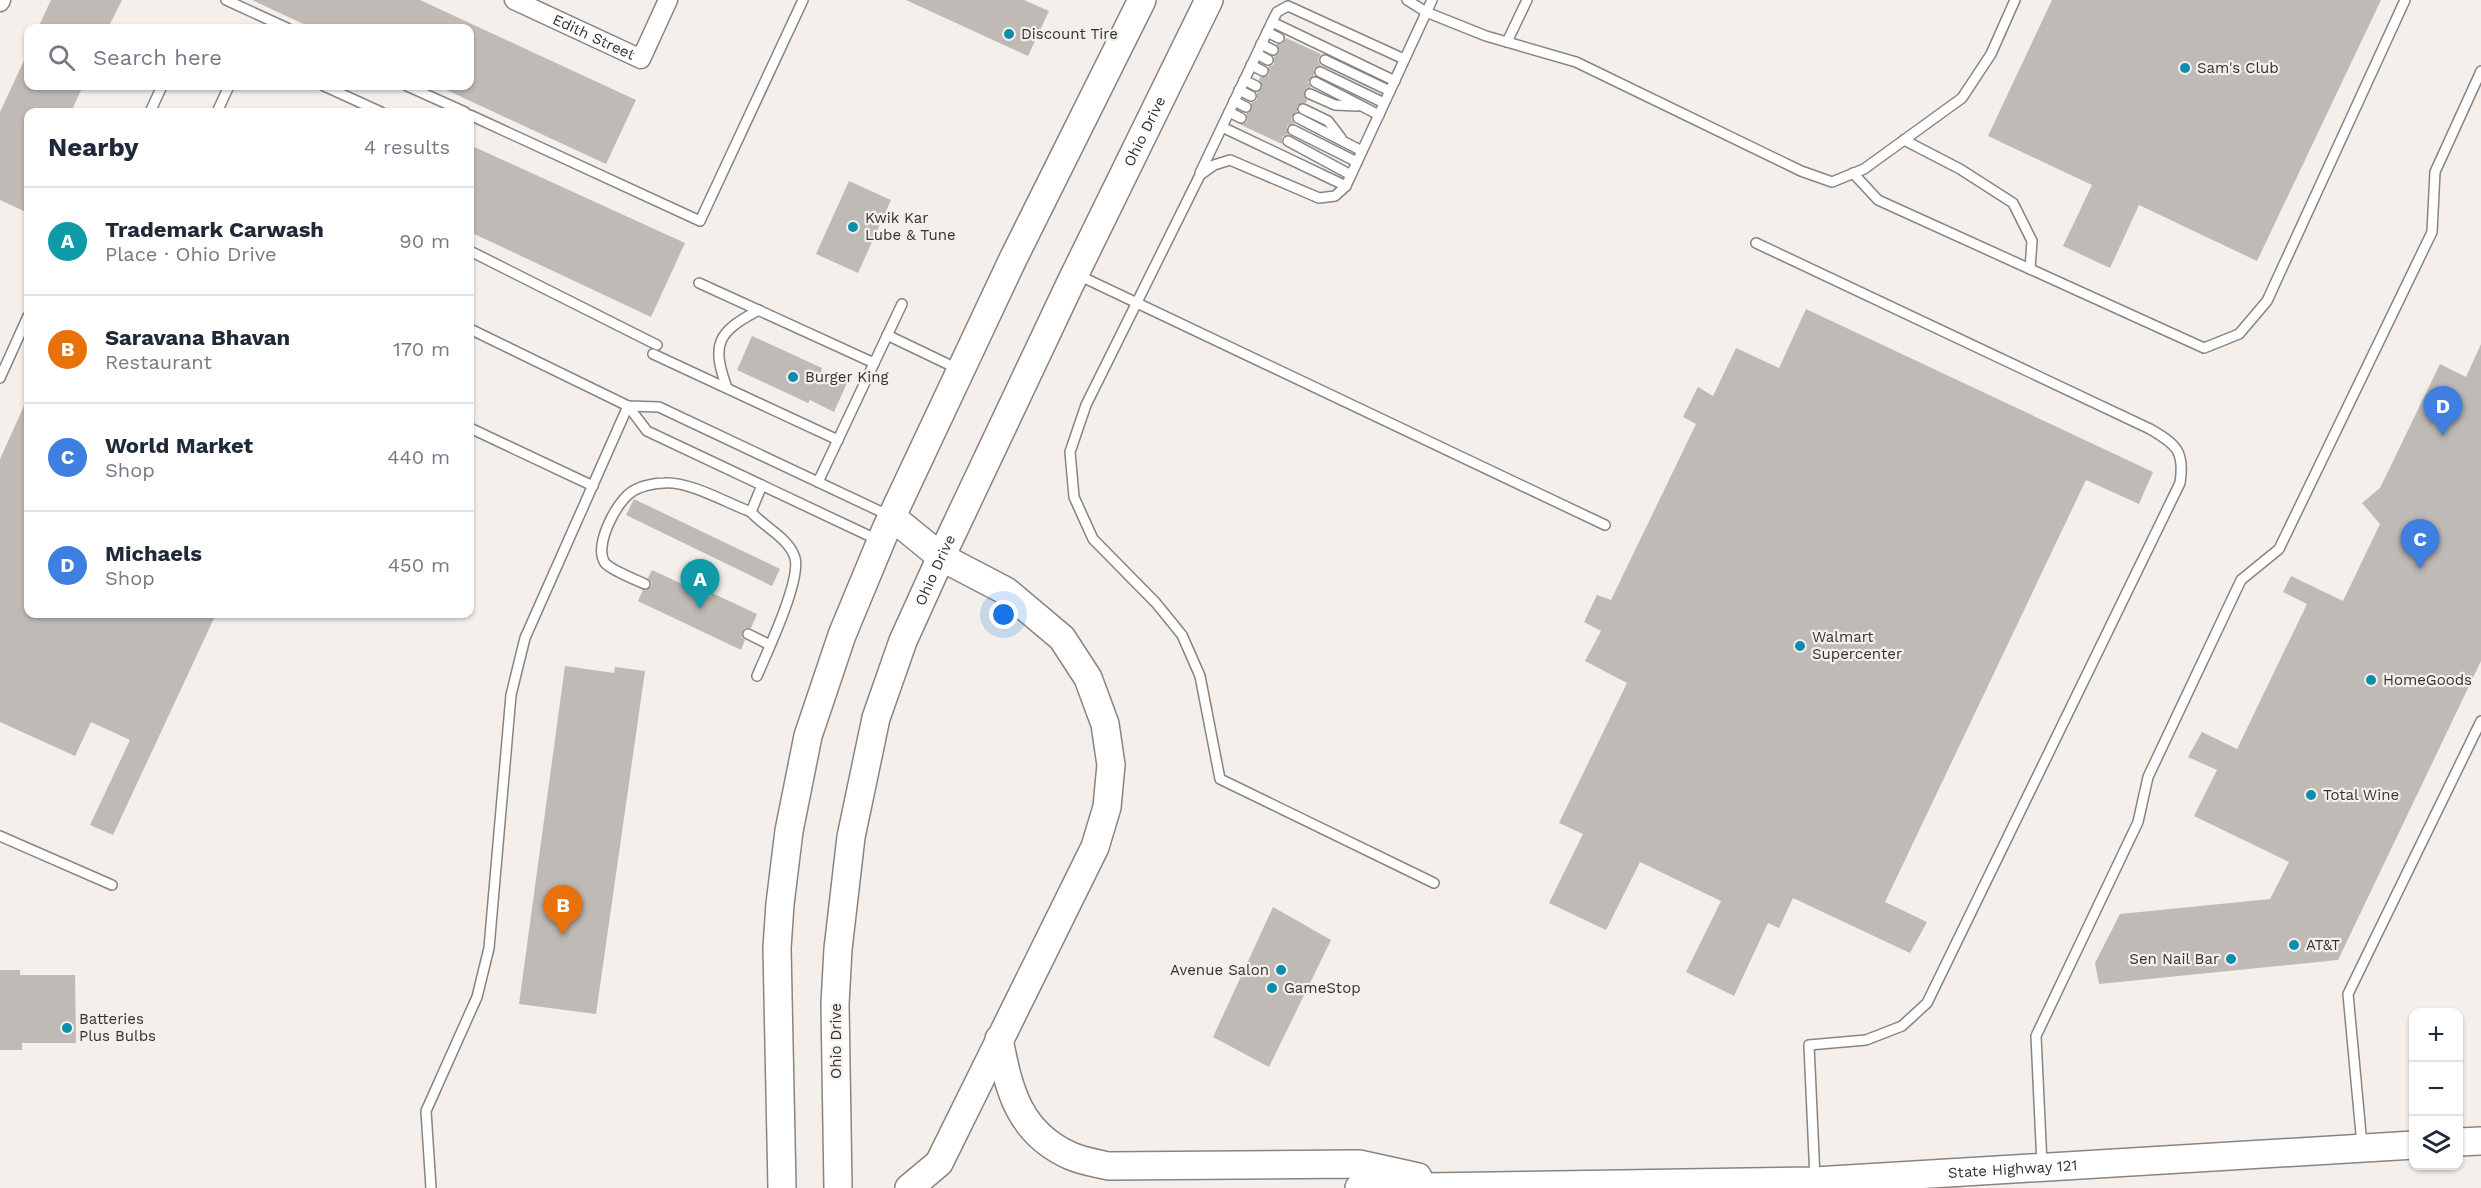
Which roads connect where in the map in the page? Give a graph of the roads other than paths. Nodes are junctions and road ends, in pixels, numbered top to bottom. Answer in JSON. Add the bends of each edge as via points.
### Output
{"nodes":[{"id":1,"x":226,"y":0,"type":"edge"},
{"id":2,"x":514,"y":0,"type":"edge"},
{"id":3,"x":668,"y":0,"type":"edge"},
{"id":4,"x":803,"y":0,"type":"edge"},
{"id":5,"x":1142,"y":0,"type":"edge"},
{"id":6,"x":1209,"y":0,"type":"edge"},
{"id":7,"x":1407,"y":0,"type":"edge"},
{"id":8,"x":1432,"y":0,"type":"edge"},
{"id":9,"x":1527,"y":0,"type":"edge"},
{"id":10,"x":2015,"y":0,"type":"edge"},
{"id":11,"x":2404,"y":0,"type":"edge"},
{"id":12,"x":1426,"y":12,"type":"junction"},
{"id":13,"x":1272,"y":22,"type":"junction"},
{"id":14,"x":278,"y":24,"type":"edge"},
{"id":15,"x":1267,"y":32,"type":"junction"},
{"id":16,"x":1279,"y":38,"type":"dead end"},
{"id":17,"x":1507,"y":42,"type":"junction"},
{"id":18,"x":1262,"y":44,"type":"junction"},
{"id":19,"x":1273,"y":50,"type":"dead end"},
{"id":20,"x":1257,"y":54,"type":"junction"},
{"id":21,"x":1404,"y":59,"type":"junction"},
{"id":22,"x":1269,"y":60,"type":"dead end"},
{"id":23,"x":1325,"y":60,"type":"dead end"},
{"id":24,"x":1251,"y":65,"type":"junction"},
{"id":25,"x":1263,"y":71,"type":"dead end"},
{"id":26,"x":2481,"y":71,"type":"edge"},
{"id":27,"x":1320,"y":72,"type":"dead end"},
{"id":28,"x":1244,"y":80,"type":"junction"},
{"id":29,"x":1395,"y":81,"type":"junction"},
{"id":30,"x":1315,"y":82,"type":"dead end"},
{"id":31,"x":1256,"y":86,"type":"dead end"},
{"id":32,"x":160,"y":90,"type":"edge"},
{"id":33,"x":227,"y":90,"type":"edge"},
{"id":34,"x":333,"y":90,"type":"edge"},
{"id":35,"x":416,"y":90,"type":"edge"},
{"id":36,"x":1239,"y":90,"type":"junction"},
{"id":37,"x":1390,"y":91,"type":"junction"},
{"id":38,"x":1310,"y":94,"type":"dead end"},
{"id":39,"x":1251,"y":96,"type":"dead end"},
{"id":40,"x":1234,"y":101,"type":"junction"},
{"id":41,"x":1384,"y":103,"type":"junction"},
{"id":42,"x":1362,"y":106,"type":"junction"},
{"id":43,"x":1246,"y":107,"type":"dead end"},
{"id":44,"x":152,"y":108,"type":"edge"},
{"id":45,"x":219,"y":108,"type":"edge"},
{"id":46,"x":372,"y":108,"type":"edge"},
{"id":47,"x":456,"y":108,"type":"edge"},
{"id":48,"x":1303,"y":109,"type":"dead end"},
{"id":49,"x":1229,"y":112,"type":"junction"},
{"id":50,"x":1379,"y":115,"type":"junction"},
{"id":51,"x":474,"y":117,"type":"edge"},
{"id":52,"x":1241,"y":118,"type":"dead end"},
{"id":53,"x":1298,"y":118,"type":"dead end"},
{"id":54,"x":1222,"y":127,"type":"junction"},
{"id":55,"x":1293,"y":130,"type":"dead end"},
{"id":56,"x":1904,"y":140,"type":"junction"},
{"id":57,"x":1288,"y":141,"type":"dead end"},
{"id":58,"x":1345,"y":142,"type":"junction"},
{"id":59,"x":1362,"y":151,"type":"junction"},
{"id":60,"x":1357,"y":162,"type":"junction"},
{"id":61,"x":1853,"y":173,"type":"junction"},
{"id":62,"x":1200,"y":175,"type":"junction"},
{"id":63,"x":1351,"y":175,"type":"junction"},
{"id":64,"x":1346,"y":186,"type":"junction"},
{"id":65,"x":1756,"y":243,"type":"dead end"},
{"id":66,"x":474,"y":253,"type":"edge"},
{"id":67,"x":2030,"y":269,"type":"junction"},
{"id":68,"x":1075,"y":274,"type":"junction"},
{"id":69,"x":699,"y":283,"type":"dead end"},
{"id":70,"x":1138,"y":303,"type":"junction"},
{"id":71,"x":902,"y":304,"type":"dead end"},
{"id":72,"x":759,"y":310,"type":"junction"},
{"id":73,"x":24,"y":325,"type":"edge"},
{"id":74,"x":474,"y":331,"type":"edge"},
{"id":75,"x":887,"y":335,"type":"junction"},
{"id":76,"x":874,"y":363,"type":"junction"},
{"id":77,"x":962,"y":371,"type":"junction"},
{"id":78,"x":0,"y":378,"type":"edge"},
{"id":79,"x":728,"y":388,"type":"junction"},
{"id":80,"x":628,"y":406,"type":"junction"},
{"id":81,"x":474,"y":430,"type":"edge"},
{"id":82,"x":838,"y":440,"type":"junction"},
{"id":83,"x":818,"y":482,"type":"junction"},
{"id":84,"x":762,"y":485,"type":"junction"},
{"id":85,"x":593,"y":486,"type":"junction"},
{"id":86,"x":751,"y":512,"type":"junction"},
{"id":87,"x":892,"y":518,"type":"junction"},
{"id":88,"x":1605,"y":525,"type":"dead end"},
{"id":89,"x":881,"y":542,"type":"junction"},
{"id":90,"x":941,"y":557,"type":"junction"},
{"id":91,"x":645,"y":584,"type":"dead end"},
{"id":92,"x":748,"y":634,"type":"dead end"},
{"id":93,"x":770,"y":645,"type":"junction"},
{"id":94,"x":757,"y":676,"type":"dead end"},
{"id":95,"x":2481,"y":721,"type":"edge"},
{"id":96,"x":0,"y":836,"type":"edge"},
{"id":97,"x":1434,"y":883,"type":"dead end"},
{"id":98,"x":112,"y":885,"type":"dead end"},
{"id":99,"x":999,"y":1039,"type":"junction"},
{"id":100,"x":2481,"y":1141,"type":"edge"},
{"id":101,"x":2463,"y":1142,"type":"edge"},
{"id":102,"x":2409,"y":1144,"type":"edge"},
{"id":103,"x":2362,"y":1147,"type":"junction"},
{"id":104,"x":2042,"y":1168,"type":"junction"},
{"id":105,"x":1815,"y":1181,"type":"junction"},
{"id":106,"x":1465,"y":1187,"type":"edge"},
{"id":107,"x":431,"y":1188,"type":"edge"},
{"id":108,"x":782,"y":1188,"type":"edge"},
{"id":109,"x":838,"y":1188,"type":"edge"},
{"id":110,"x":909,"y":1188,"type":"edge"},
{"id":111,"x":1359,"y":1188,"type":"edge"}],
"edges":[{"from":1,"to":14,"type":"lane"},
{"from":2,"to":3,"type":"street","name":"Edith Street","via":[[641,59]]},
{"from":4,"to":51,"type":"lane","via":[[700,221]]},
{"from":5,"to":77,"type":"main road","via":[[1013,259]]},
{"from":6,"to":68,"type":"main road","name":"Ohio Drive"},
{"from":7,"to":12,"type":"lane"},
{"from":8,"to":12,"type":"lane"},
{"from":9,"to":17,"type":"lane"},
{"from":10,"to":56,"type":"lane","via":[[1991,54],[1962,98]]},
{"from":11,"to":67,"type":"lane","via":[[2267,301],[2239,334],[2204,348]]},
{"from":12,"to":17,"type":"lane"},
{"from":12,"to":21,"type":"lane"},
{"from":13,"to":15,"type":"lane"},
{"from":13,"to":21,"type":"lane","via":[[1277,12],[1288,6]]},
{"from":13,"to":29,"type":"lane"},
{"from":15,"to":16,"type":"lane"},
{"from":15,"to":18,"type":"lane"},
{"from":17,"to":61,"type":"lane","via":[[1576,62],[1801,171],[1832,182]]},
{"from":18,"to":19,"type":"lane"},
{"from":18,"to":20,"type":"lane"},
{"from":20,"to":22,"type":"lane"},
{"from":20,"to":24,"type":"lane"},
{"from":21,"to":29,"type":"lane"},
{"from":23,"to":37,"type":"lane"},
{"from":24,"to":25,"type":"lane"},
{"from":24,"to":28,"type":"lane"},
{"from":26,"to":104,"type":"lane","via":[[2435,172],[2433,232],[2279,549],[2241,580],[2148,777],[2138,822],[2036,1036]]},
{"from":27,"to":41,"type":"lane"},
{"from":28,"to":31,"type":"lane"},
{"from":28,"to":36,"type":"lane"},
{"from":29,"to":37,"type":"lane"},
{"from":30,"to":42,"type":"lane"},
{"from":32,"to":44,"type":"lane"},
{"from":33,"to":45,"type":"lane"},
{"from":34,"to":46,"type":"lane"},
{"from":35,"to":47,"type":"lane"},
{"from":36,"to":39,"type":"lane"},
{"from":36,"to":40,"type":"lane"},
{"from":37,"to":41,"type":"lane"},
{"from":38,"to":42,"type":"lane","via":[[1335,105]]},
{"from":40,"to":43,"type":"lane"},
{"from":40,"to":49,"type":"lane"},
{"from":41,"to":50,"type":"lane"},
{"from":42,"to":50,"type":"lane"},
{"from":48,"to":58,"type":"lane","via":[[1328,122]]},
{"from":49,"to":52,"type":"lane"},
{"from":49,"to":54,"type":"lane"},
{"from":50,"to":59,"type":"lane"},
{"from":53,"to":58,"type":"lane"},
{"from":54,"to":62,"type":"lane"},
{"from":54,"to":64,"type":"lane"},
{"from":55,"to":60,"type":"lane"},
{"from":56,"to":61,"type":"lane"},
{"from":56,"to":67,"type":"lane","via":[[2013,203],[2032,241]]},
{"from":57,"to":63,"type":"lane"},
{"from":58,"to":59,"type":"lane"},
{"from":59,"to":60,"type":"lane"},
{"from":60,"to":63,"type":"lane"},
{"from":61,"to":67,"type":"lane","via":[[1878,200]]},
{"from":62,"to":64,"type":"lane","via":[[1230,160],[1318,198],[1335,196]]},
{"from":62,"to":70,"type":"lane"},
{"from":63,"to":64,"type":"lane"},
{"from":65,"to":105,"type":"lane","via":[[2150,429],[2174,443],[2182,466],[2180,483],[1927,1003],[1902,1026],[1866,1040],[1809,1045]]},
{"from":66,"to":79,"type":"lane"},
{"from":68,"to":70,"type":"lane"},
{"from":68,"to":90,"type":"main road","name":"Ohio Drive"},
{"from":69,"to":72,"type":"lane"},
{"from":70,"to":88,"type":"lane"},
{"from":70,"to":97,"type":"lane","via":[[1086,405],[1070,452],[1074,497],[1093,539],[1182,635],[1200,676],[1220,779]]},
{"from":71,"to":75,"type":"lane"},
{"from":72,"to":76,"type":"lane"},
{"from":72,"to":79,"type":"lane","via":[[729,329],[719,346],[720,367]]},
{"from":73,"to":78,"type":"lane"},
{"from":74,"to":80,"type":"lane"},
{"from":75,"to":76,"type":"lane"},
{"from":75,"to":77,"type":"lane"},
{"from":76,"to":82,"type":"lane"},
{"from":77,"to":87,"type":"main road"},
{"from":79,"to":82,"type":"lane"},
{"from":80,"to":83,"type":"lane","via":[[659,406]]},
{"from":80,"to":84,"type":"lane","via":[[647,431]]},
{"from":80,"to":85,"type":"lane"},
{"from":81,"to":85,"type":"lane"},
{"from":82,"to":83,"type":"lane"},
{"from":83,"to":87,"type":"lane"},
{"from":84,"to":86,"type":"lane"},
{"from":84,"to":89,"type":"lane"},
{"from":85,"to":107,"type":"lane","via":[[525,638],[511,695],[489,948],[477,997],[426,1111]]},
{"from":86,"to":91,"type":"lane","via":[[690,488],[666,483],[632,491],[605,529],[600,552],[606,564]]},
{"from":86,"to":93,"type":"lane","via":[[784,541],[795,559],[793,584]]},
{"from":87,"to":89,"type":"main road"},
{"from":87,"to":90,"type":"main road"},
{"from":89,"to":90,"type":"main road"},
{"from":89,"to":108,"type":"main road","via":[[822,690],[808,736],[789,831],[777,948]]},
{"from":90,"to":99,"type":"main road","via":[[1006,591],[1062,638],[1088,678],[1105,724],[1111,765],[1107,807],[1095,848]]},
{"from":90,"to":109,"type":"main road","name":"Ohio Drive","via":[[903,641],[876,718],[851,837],[836,993]]},
{"from":92,"to":93,"type":"lane"},
{"from":93,"to":94,"type":"lane"},
{"from":95,"to":103,"type":"lane","via":[[2348,994]]},
{"from":96,"to":98,"type":"lane"},
{"from":99,"to":106,"type":"main road","via":[[1008,1083],[1020,1114],[1040,1136],[1071,1156],[1108,1166],[1359,1164]]},
{"from":99,"to":110,"type":"main road","via":[[939,1163]]},
{"from":100,"to":101,"type":"main road"},
{"from":102,"to":103,"type":"main road","name":"State Highway 121"},
{"from":103,"to":104,"type":"main road","name":"State Highway 121"},
{"from":104,"to":105,"type":"main road","name":"State Highway 121"},
{"from":105,"to":106,"type":"main road","name":"State Highway 121"},
{"from":106,"to":111,"type":"main road","name":"State Highway 121"}]}
